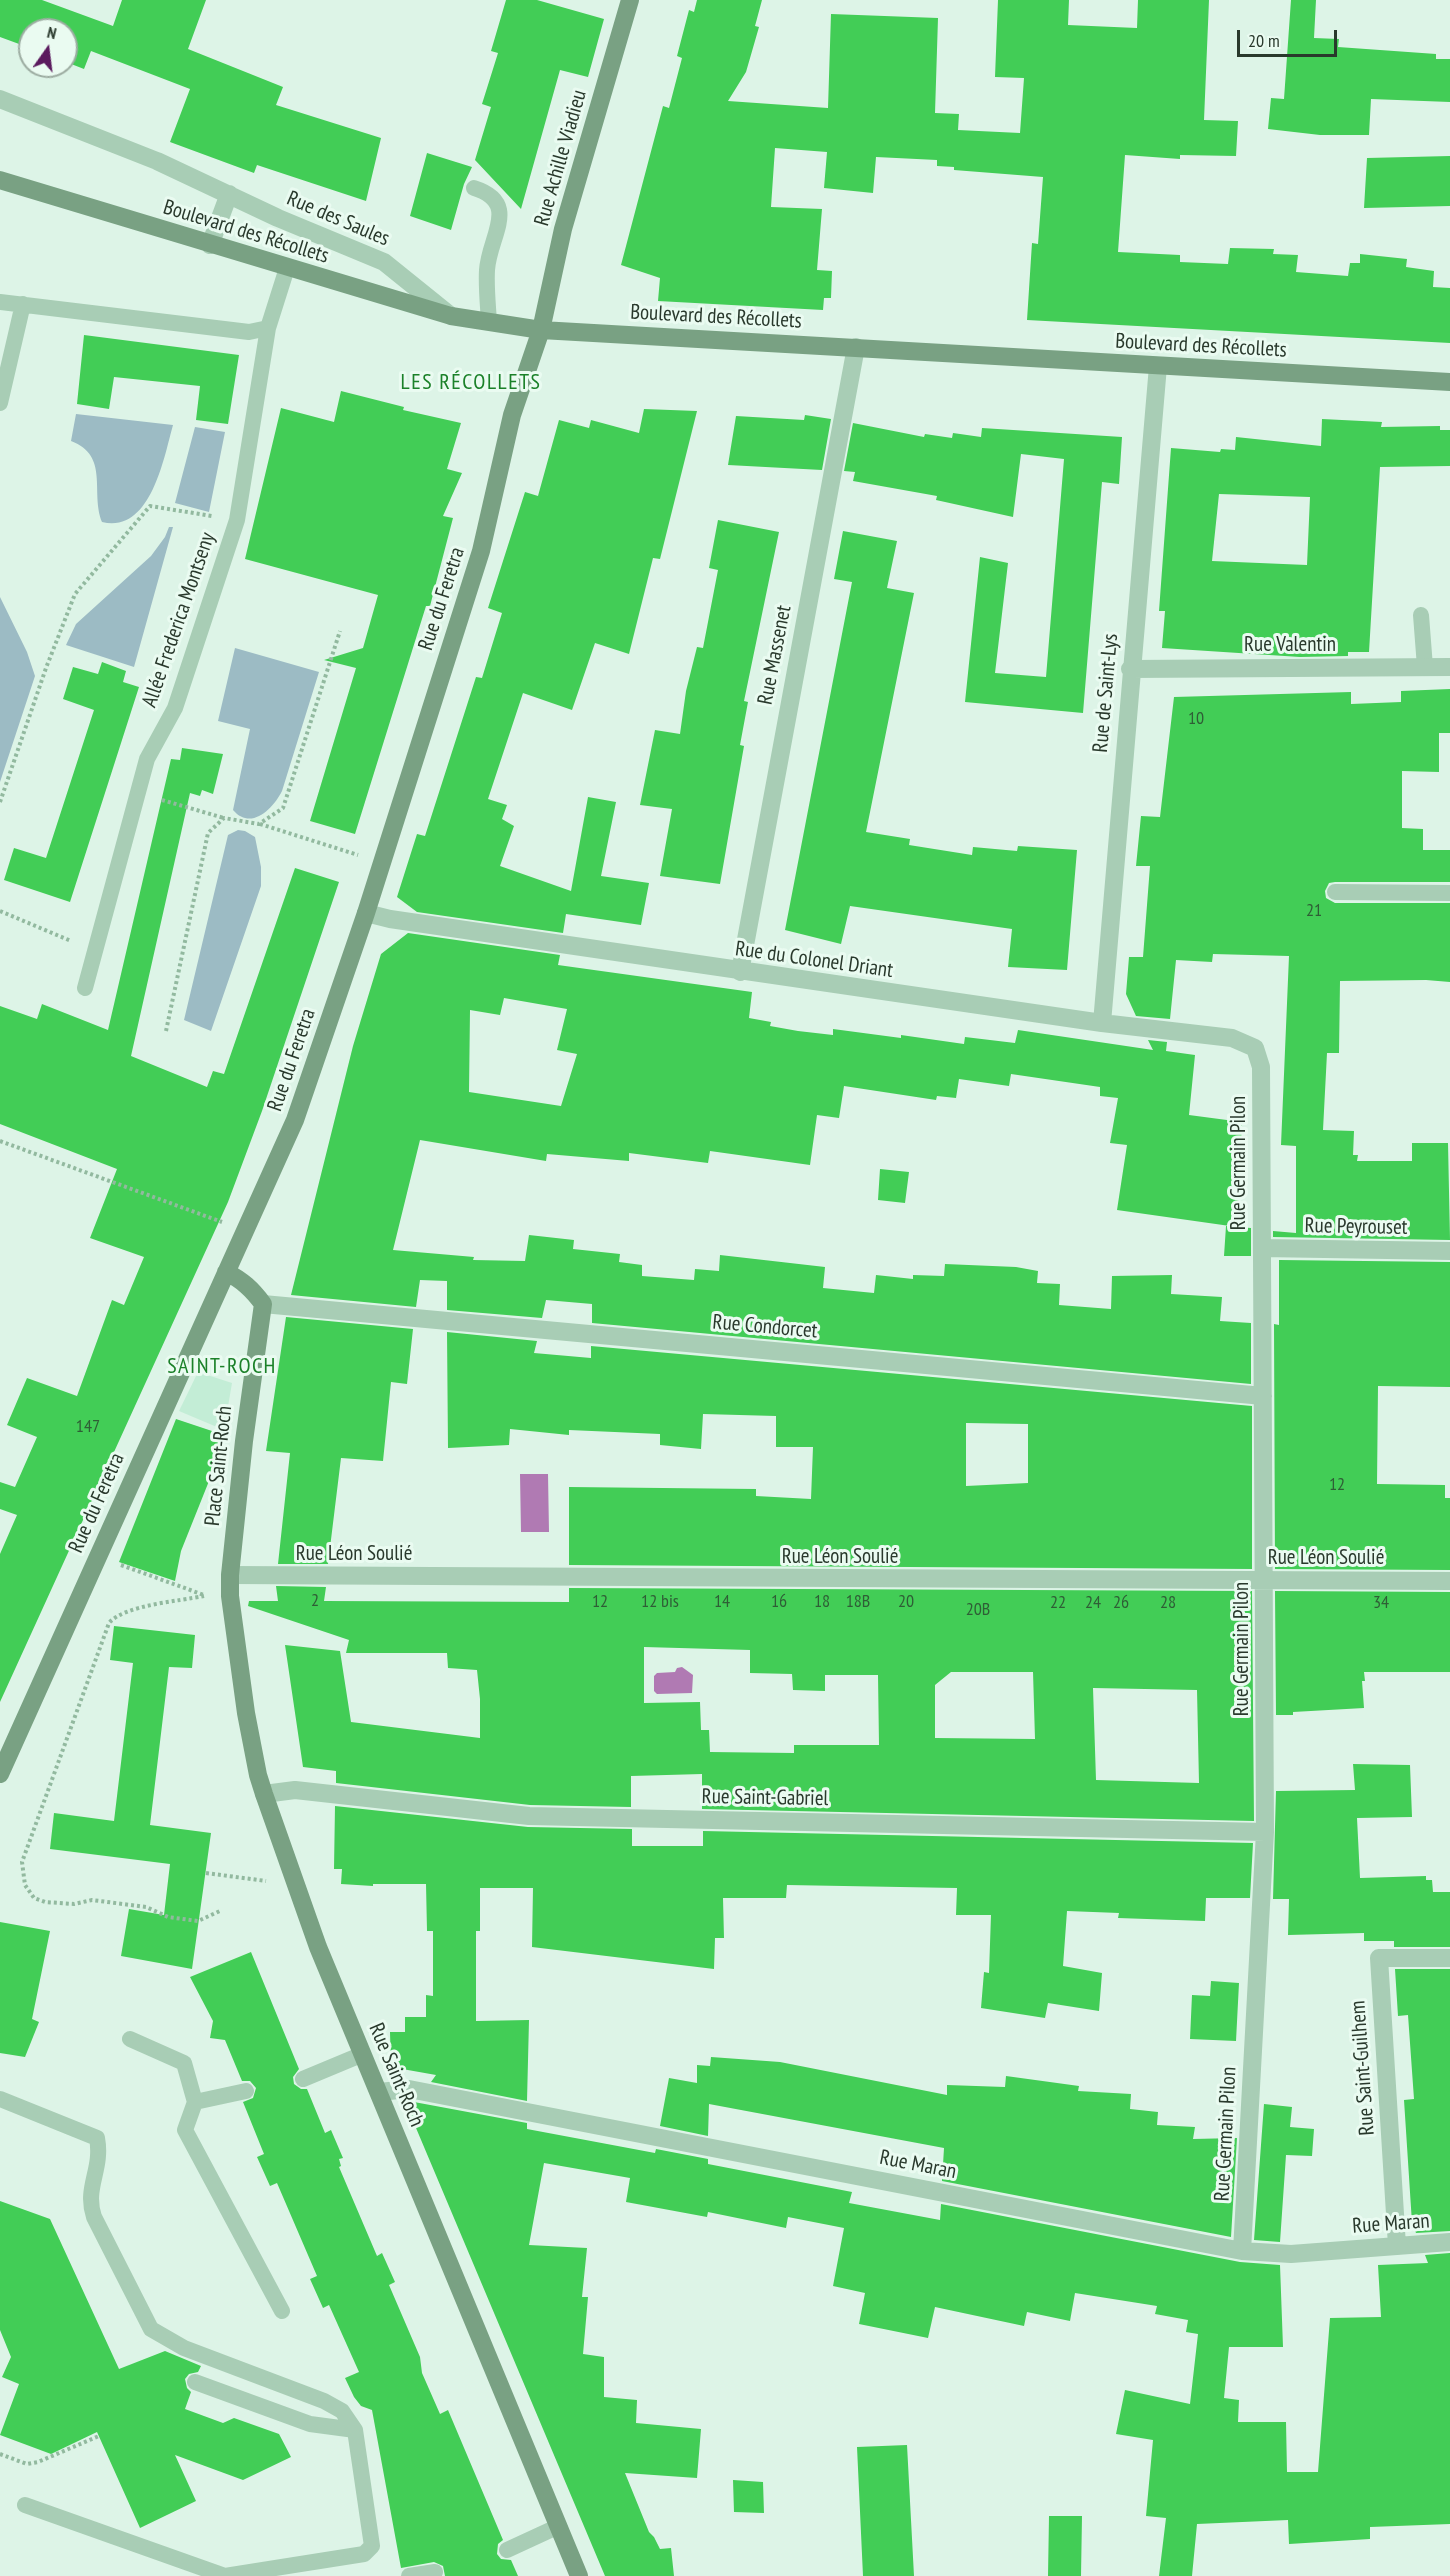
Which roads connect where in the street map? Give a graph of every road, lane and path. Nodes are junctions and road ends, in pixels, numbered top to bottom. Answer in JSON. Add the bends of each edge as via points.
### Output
{"nodes":[{"id":1,"x":630,"y":0,"type":"edge"},
{"id":2,"x":0,"y":99,"type":"edge"},
{"id":3,"x":0,"y":180,"type":"edge"},
{"id":4,"x":474,"y":188,"type":"dead end"},
{"id":5,"x":229,"y":194,"type":"junction"},
{"id":6,"x":210,"y":244,"type":"junction"},
{"id":7,"x":287,"y":268,"type":"junction"},
{"id":8,"x":0,"y":302,"type":"edge"},
{"id":9,"x":23,"y":304,"type":"junction"},
{"id":10,"x":451,"y":316,"type":"junction"},
{"id":11,"x":489,"y":322,"type":"junction"},
{"id":12,"x":268,"y":328,"type":"junction"},
{"id":13,"x":541,"y":330,"type":"junction"},
{"id":14,"x":856,"y":347,"type":"junction"},
{"id":15,"x":1158,"y":366,"type":"junction"},
{"id":16,"x":1450,"y":382,"type":"edge"},
{"id":17,"x":0,"y":403,"type":"edge"},
{"id":18,"x":207,"y":515,"type":"dead end"},
{"id":19,"x":1421,"y":615,"type":"dead end"},
{"id":20,"x":340,"y":631,"type":"dead end"},
{"id":21,"x":1425,"y":667,"type":"junction"},
{"id":22,"x":1450,"y":667,"type":"edge"},
{"id":23,"x":1130,"y":669,"type":"junction"},
{"id":24,"x":162,"y":800,"type":"dead end"},
{"id":25,"x":0,"y":802,"type":"edge"},
{"id":26,"x":224,"y":818,"type":"junction"},
{"id":27,"x":259,"y":824,"type":"junction"},
{"id":28,"x":381,"y":863,"type":"junction"},
{"id":29,"x":1335,"y":892,"type":"dead end"},
{"id":30,"x":1450,"y":893,"type":"edge"},
{"id":31,"x":0,"y":911,"type":"edge"},
{"id":32,"x":366,"y":913,"type":"junction"},
{"id":33,"x":95,"y":951,"type":"junction"},
{"id":34,"x":740,"y":972,"type":"junction"},
{"id":35,"x":85,"y":988,"type":"dead end"},
{"id":36,"x":1102,"y":1023,"type":"junction"},
{"id":37,"x":166,"y":1031,"type":"dead end"},
{"id":38,"x":1255,"y":1048,"type":"joint"},
{"id":39,"x":0,"y":1141,"type":"edge"},
{"id":40,"x":246,"y":1230,"type":"junction"},
{"id":41,"x":1262,"y":1248,"type":"junction"},
{"id":42,"x":1450,"y":1251,"type":"edge"},
{"id":43,"x":226,"y":1272,"type":"junction"},
{"id":44,"x":263,"y":1304,"type":"junction"},
{"id":45,"x":1263,"y":1396,"type":"junction"},
{"id":46,"x":128,"y":1568,"type":"dead end"},
{"id":47,"x":230,"y":1575,"type":"junction"},
{"id":48,"x":1264,"y":1581,"type":"junction"},
{"id":49,"x":1450,"y":1581,"type":"edge"},
{"id":50,"x":0,"y":1774,"type":"edge"},
{"id":51,"x":264,"y":1794,"type":"junction"},
{"id":52,"x":1265,"y":1832,"type":"junction"},
{"id":53,"x":206,"y":1873,"type":"dead end"},
{"id":54,"x":297,"y":1885,"type":"junction"},
{"id":55,"x":220,"y":1911,"type":"dead end"},
{"id":56,"x":1450,"y":1958,"type":"edge"},
{"id":57,"x":130,"y":2039,"type":"dead end"},
{"id":58,"x":363,"y":2054,"type":"junction"},
{"id":59,"x":303,"y":2079,"type":"dead end"},
{"id":60,"x":246,"y":2091,"type":"dead end"},
{"id":61,"x":379,"y":2092,"type":"junction"},
{"id":62,"x":0,"y":2099,"type":"edge"},
{"id":63,"x":195,"y":2102,"type":"junction"},
{"id":64,"x":1450,"y":2242,"type":"edge"},
{"id":65,"x":1397,"y":2246,"type":"junction"},
{"id":66,"x":1242,"y":2251,"type":"junction"},
{"id":67,"x":282,"y":2311,"type":"dead end"},
{"id":68,"x":195,"y":2382,"type":"dead end"},
{"id":69,"x":355,"y":2430,"type":"junction"},
{"id":70,"x":99,"y":2436,"type":"dead end"},
{"id":71,"x":0,"y":2454,"type":"edge"},
{"id":72,"x":25,"y":2505,"type":"dead end"},
{"id":73,"x":559,"y":2526,"type":"junction"},
{"id":74,"x":507,"y":2550,"type":"dead end"},
{"id":75,"x":435,"y":2572,"type":"dead end"},
{"id":76,"x":409,"y":2576,"type":"edge"},
{"id":77,"x":579,"y":2576,"type":"edge"}],
"edges":[{"from":1,"to":13,"type":"street","name":"Rue Achille Viadieu","via":[[563,229]]},
{"from":2,"to":5,"type":"street","name":"Rue des Saules"},
{"from":3,"to":6,"type":"street","name":"Boulevard des Récollets"},
{"from":4,"to":11,"type":"lane","via":[[489,193],[501,214],[487,269]]},
{"from":5,"to":6,"type":"street"},
{"from":5,"to":10,"type":"street","name":"Rue des Saules","via":[[384,262]]},
{"from":6,"to":7,"type":"street","name":"Boulevard des Récollets"},
{"from":7,"to":10,"type":"street","name":"Boulevard des Récollets"},
{"from":7,"to":12,"type":"lane","name":"Allée Frederica Montseny"},
{"from":8,"to":9,"type":"lane"},
{"from":9,"to":12,"type":"lane","via":[[249,332]]},
{"from":9,"to":17,"type":"lane"},
{"from":10,"to":11,"type":"street","name":"Boulevard des Récollets"},
{"from":11,"to":13,"type":"street","name":"Boulevard des Récollets"},
{"from":12,"to":33,"type":"lane","name":"Allée Frederica Montseny","via":[[237,520],[175,708],[147,759]]},
{"from":13,"to":14,"type":"street","name":"Boulevard des Récollets"},
{"from":13,"to":28,"type":"street","name":"Rue du Feretra","via":[[512,415],[484,541]]},
{"from":14,"to":15,"type":"street","name":"Boulevard des Récollets"},
{"from":14,"to":34,"type":"street","name":"Rue Massenet"},
{"from":15,"to":16,"type":"street","name":"Boulevard des Récollets"},
{"from":15,"to":23,"type":"street","name":"Rue de Saint-Lys"},
{"from":18,"to":25,"type":"path","via":[[150,506],[75,594]]},
{"from":19,"to":21,"type":"lane"},
{"from":20,"to":27,"type":"path","via":[[283,808]]},
{"from":21,"to":22,"type":"street","name":"Rue Valentin"},
{"from":21,"to":23,"type":"street","name":"Rue Valentin"},
{"from":23,"to":36,"type":"street","name":"Rue de Saint-Lys"},
{"from":24,"to":26,"type":"path"},
{"from":26,"to":27,"type":"path"},
{"from":26,"to":37,"type":"path","via":[[208,833]]},
{"from":27,"to":28,"type":"path"},
{"from":28,"to":32,"type":"street","name":"Rue du Feretra"},
{"from":29,"to":30,"type":"lane"},
{"from":31,"to":33,"type":"path"},
{"from":32,"to":34,"type":"street","name":"Rue du Colonel Driant"},
{"from":32,"to":40,"type":"street","name":"Rue du Feretra","via":[[295,1120]]},
{"from":33,"to":35,"type":"lane","name":"Allée Frederica Montseny"},
{"from":34,"to":36,"type":"street","name":"Rue du Colonel Driant"},
{"from":36,"to":38,"type":"street","name":"Rue du Colonel Driant","via":[[1232,1038]]},
{"from":38,"to":41,"type":"street","name":"Rue Germain Pilon","via":[[1262,1067]]},
{"from":39,"to":40,"type":"path"},
{"from":40,"to":43,"type":"street","name":"Rue du Feretra"},
{"from":41,"to":42,"type":"street","name":"Rue Peyrouset"},
{"from":41,"to":45,"type":"street","name":"Rue Germain Pilon"},
{"from":43,"to":44,"type":"street","via":[[239,1278]]},
{"from":43,"to":50,"type":"street","name":"Rue du Feretra"},
{"from":44,"to":45,"type":"street","name":"Rue Condorcet"},
{"from":44,"to":47,"type":"street","name":"Place Saint-Roch"},
{"from":45,"to":48,"type":"street","name":"Rue Germain Pilon"},
{"from":46,"to":55,"type":"path","via":[[208,1596],[140,1608],[115,1616],[109,1623],[22,1862],[25,1884],[33,1898],[45,1902],[74,1904],[92,1900],[146,1907],[168,1917],[198,1921]]},
{"from":47,"to":48,"type":"street","name":"Rue Léon Soulié"},
{"from":47,"to":51,"type":"street","name":"Rue Saint-Roch","via":[[246,1713]]},
{"from":48,"to":49,"type":"street","name":"Rue Léon Soulié"},
{"from":48,"to":52,"type":"street","name":"Rue Germain Pilon"},
{"from":51,"to":52,"type":"street","name":"Rue Saint-Gabriel","via":[[295,1790],[529,1816]]},
{"from":51,"to":54,"type":"street","name":"Rue Saint-Roch"},
{"from":52,"to":66,"type":"street","name":"Rue Germain Pilon"},
{"from":53,"to":54,"type":"path"},
{"from":54,"to":58,"type":"street","name":"Rue Saint-Roch"},
{"from":56,"to":65,"type":"street","name":"Rue Saint-Guilhem","via":[[1378,1958]]},
{"from":57,"to":63,"type":"lane","via":[[184,2063]]},
{"from":58,"to":59,"type":"lane"},
{"from":58,"to":61,"type":"street","name":"Rue Saint-Roch"},
{"from":60,"to":63,"type":"lane"},
{"from":61,"to":66,"type":"street","name":"Rue Maran","via":[[409,2089]]},
{"from":61,"to":73,"type":"street","name":"Rue Saint-Roch"},
{"from":62,"to":69,"type":"lane","via":[[97,2138],[100,2154],[89,2202],[151,2329],[184,2348],[324,2401],[342,2411]]},
{"from":63,"to":67,"type":"lane","via":[[185,2130]]},
{"from":64,"to":65,"type":"street","name":"Rue Maran"},
{"from":65,"to":66,"type":"street","name":"Rue Maran","via":[[1292,2254]]},
{"from":68,"to":69,"type":"lane","via":[[310,2424]]},
{"from":69,"to":72,"type":"lane","via":[[373,2536],[372,2546],[364,2553],[225,2576]]},
{"from":70,"to":71,"type":"path","via":[[27,2464]]},
{"from":73,"to":74,"type":"lane"},
{"from":73,"to":77,"type":"street","name":"Rue Saint-Roch"},
{"from":75,"to":76,"type":"lane"}]}
